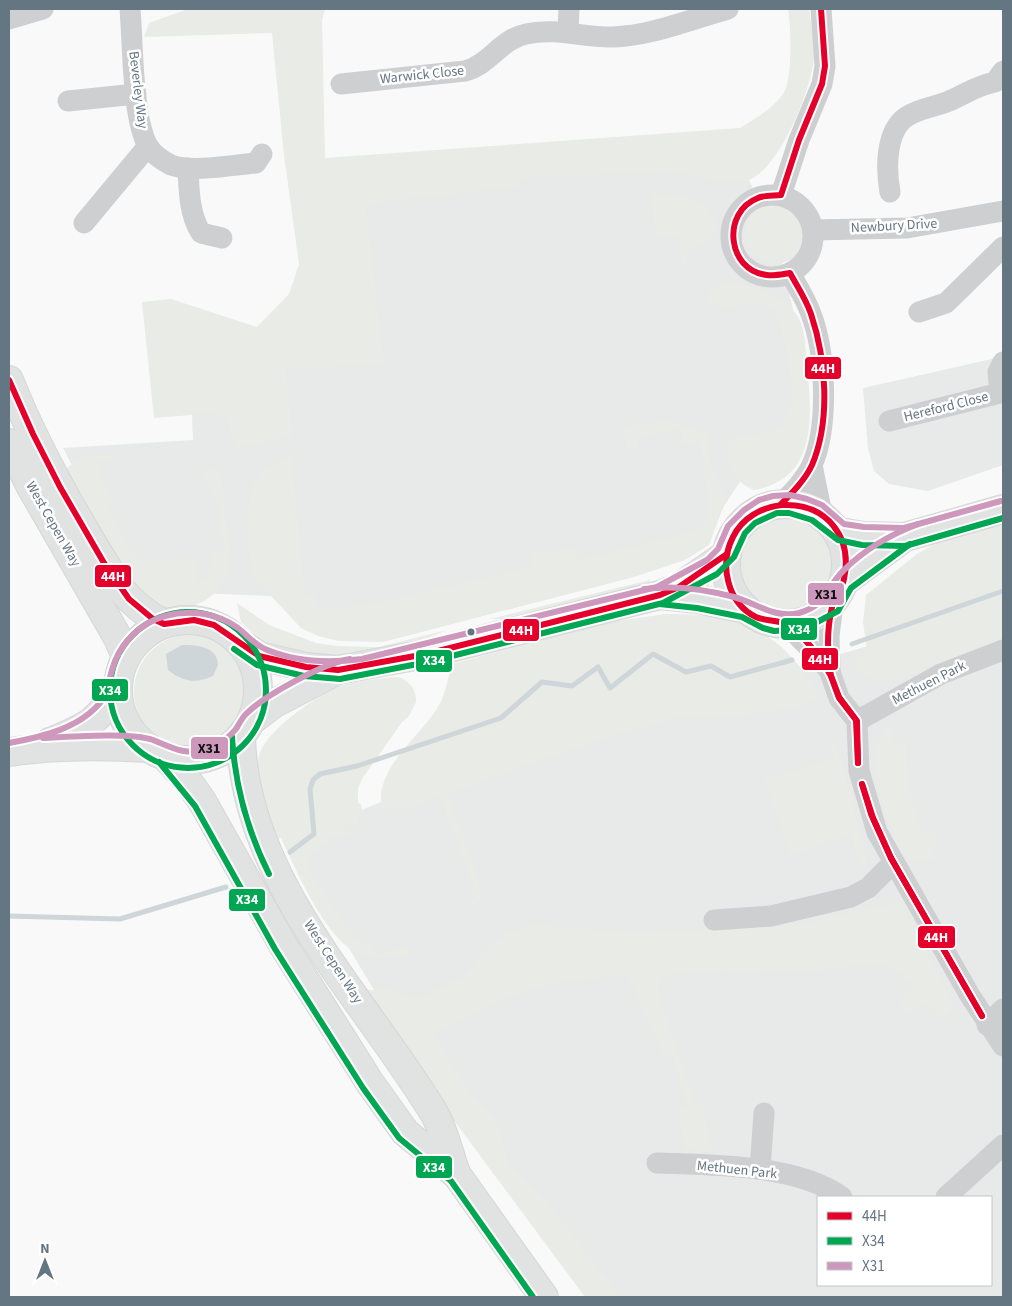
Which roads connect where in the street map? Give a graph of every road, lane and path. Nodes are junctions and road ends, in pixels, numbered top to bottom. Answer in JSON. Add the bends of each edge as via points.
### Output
{"nodes":[{"id":1,"x":43,"y":9,"type":"edge"},
{"id":2,"x":130,"y":9,"type":"edge"},
{"id":3,"x":569,"y":9,"type":"edge"},
{"id":4,"x":728,"y":9,"type":"edge"},
{"id":5,"x":821,"y":9,"type":"edge"},
{"id":6,"x":9,"y":19,"type":"edge"},
{"id":7,"x":568,"y":32,"type":"junction"},
{"id":8,"x":1001,"y":83,"type":"edge"},
{"id":9,"x":341,"y":84,"type":"dead end"},
{"id":10,"x":136,"y":94,"type":"junction"},
{"id":11,"x":68,"y":101,"type":"dead end"},
{"id":12,"x":148,"y":146,"type":"junction"},
{"id":13,"x":260,"y":163,"type":"dead end"},
{"id":14,"x":188,"y":168,"type":"junction"},
{"id":15,"x":883,"y":182,"type":"dead end"},
{"id":16,"x":781,"y":195,"type":"junction"},
{"id":17,"x":998,"y":213,"type":"edge"},
{"id":18,"x":84,"y":223,"type":"dead end"},
{"id":19,"x":813,"y":230,"type":"junction"},
{"id":20,"x":222,"y":238,"type":"dead end"},
{"id":21,"x":1003,"y":246,"type":"edge"},
{"id":22,"x":790,"y":273,"type":"junction"},
{"id":23,"x":919,"y":312,"type":"dead end"},
{"id":24,"x":1003,"y":362,"type":"edge"},
{"id":25,"x":9,"y":380,"type":"edge"},
{"id":26,"x":889,"y":422,"type":"dead end"},
{"id":27,"x":9,"y":444,"type":"edge"},
{"id":28,"x":812,"y":465,"type":"junction"},
{"id":29,"x":781,"y":504,"type":"junction"},
{"id":30,"x":1003,"y":509,"type":"edge"},
{"id":31,"x":831,"y":523,"type":"junction"},
{"id":32,"x":905,"y":537,"type":"junction"},
{"id":33,"x":726,"y":554,"type":"junction"},
{"id":34,"x":838,"y":593,"type":"junction"},
{"id":35,"x":660,"y":595,"type":"junction"},
{"id":36,"x":745,"y":609,"type":"junction"},
{"id":37,"x":785,"y":623,"type":"junction"},
{"id":38,"x":164,"y":624,"type":"junction"},
{"id":39,"x":239,"y":642,"type":"junction"},
{"id":40,"x":1003,"y":650,"type":"edge"},
{"id":41,"x":126,"y":657,"type":"junction"},
{"id":42,"x":338,"y":670,"type":"junction"},
{"id":43,"x":830,"y":672,"type":"junction"},
{"id":44,"x":118,"y":684,"type":"junction"},
{"id":45,"x":857,"y":721,"type":"junction"},
{"id":46,"x":246,"y":728,"type":"junction"},
{"id":47,"x":22,"y":750,"type":"edge"},
{"id":48,"x":157,"y":752,"type":"junction"},
{"id":49,"x":893,"y":864,"type":"junction"},
{"id":50,"x":714,"y":920,"type":"dead end"},
{"id":51,"x":1003,"y":1009,"type":"edge"},
{"id":52,"x":987,"y":1025,"type":"junction"},
{"id":53,"x":1003,"y":1046,"type":"edge"},
{"id":54,"x":764,"y":1113,"type":"dead end"},
{"id":55,"x":1003,"y":1145,"type":"edge"},
{"id":56,"x":657,"y":1163,"type":"dead end"},
{"id":57,"x":760,"y":1169,"type":"junction"},
{"id":58,"x":457,"y":1175,"type":"junction"},
{"id":59,"x":840,"y":1196,"type":"edge"},
{"id":60,"x":947,"y":1196,"type":"edge"},
{"id":61,"x":544,"y":1297,"type":"edge"}],
"edges":[{"from":1,"to":6,"type":"street"},
{"from":2,"to":10,"type":"street","name":"Beverley Way"},
{"from":3,"to":7,"type":"street"},
{"from":4,"to":7,"type":"street","name":"Warwick Close","via":[[639,34],[596,37]]},
{"from":5,"to":16,"type":"street","via":[[825,66],[822,84]]},
{"from":7,"to":9,"type":"street","name":"Warwick Close","via":[[517,36],[471,70],[368,73]]},
{"from":8,"to":15,"type":"street","via":[[980,85],[947,102],[906,117],[896,127]]},
{"from":10,"to":11,"type":"street"},
{"from":10,"to":12,"type":"street","name":"Beverley Way"},
{"from":12,"to":14,"type":"street","name":"Beverley Way","via":[[166,162]]},
{"from":12,"to":18,"type":"street"},
{"from":13,"to":14,"type":"street","name":"Beverley Way"},
{"from":14,"to":20,"type":"street","via":[[190,202],[196,224],[201,234]]},
{"from":16,"to":19,"type":"street","via":[[806,211]]},
{"from":16,"to":22,"type":"street","via":[[763,196],[747,204],[736,218],[731,236],[736,254],[747,268],[772,277]]},
{"from":17,"to":19,"type":"street","name":"Newbury Drive","via":[[908,228]]},
{"from":17,"to":21,"type":"street","via":[[997,233]]},
{"from":19,"to":22,"type":"street","via":[[809,255]]},
{"from":21,"to":23,"type":"street","via":[[946,303]]},
{"from":22,"to":28,"type":"street","via":[[806,301],[820,350],[822,409]]},
{"from":24,"to":26,"type":"street","name":"Hereford Close","via":[[998,372],[1000,393]]},
{"from":25,"to":38,"type":"main road","name":"West Cepen Way","via":[[72,510],[120,588],[142,610]]},
{"from":27,"to":41,"type":"main road","name":"West Cepen Way"},
{"from":28,"to":29,"type":"street"},
{"from":28,"to":31,"type":"street"},
{"from":29,"to":31,"type":"main road","via":[[805,506]]},
{"from":29,"to":33,"type":"main road","via":[[759,510],[743,521],[732,536]]},
{"from":30,"to":32,"type":"main road"},
{"from":31,"to":32,"type":"main road","via":[[863,536]]},
{"from":31,"to":34,"type":"main road","via":[[845,548]]},
{"from":32,"to":34,"type":"main road"},
{"from":33,"to":35,"type":"main road","via":[[679,587]]},
{"from":33,"to":36,"type":"main road","via":[[732,590]]},
{"from":34,"to":37,"type":"main road","via":[[820,614]]},
{"from":34,"to":43,"type":"street","via":[[829,636]]},
{"from":35,"to":36,"type":"main road"},
{"from":35,"to":42,"type":"main road","via":[[426,654]]},
{"from":36,"to":37,"type":"main road","via":[[766,620]]},
{"from":37,"to":43,"type":"street"},
{"from":38,"to":39,"type":"main road","via":[[194,620],[214,625]]},
{"from":38,"to":41,"type":"main road","via":[[137,642]]},
{"from":39,"to":42,"type":"main road","via":[[258,656],[306,667]]},
{"from":39,"to":46,"type":"main road","via":[[251,659],[258,679],[258,700]]},
{"from":40,"to":45,"type":"street","name":"Methuen Park","via":[[941,674]]},
{"from":41,"to":44,"type":"main road"},
{"from":42,"to":46,"type":"main road","via":[[273,704]]},
{"from":43,"to":45,"type":"street","via":[[839,698]]},
{"from":44,"to":47,"type":"main road","via":[[110,704],[95,720],[71,734]]},
{"from":44,"to":48,"type":"main road","via":[[119,703],[125,721],[135,736]]},
{"from":45,"to":49,"type":"street","via":[[862,784],[877,832]]},
{"from":46,"to":48,"type":"main road","via":[[224,750],[204,758],[182,760]]},
{"from":46,"to":58,"type":"main road","name":"West Cepen Way","via":[[241,760],[249,802],[274,865],[307,925],[435,1114]]},
{"from":47,"to":48,"type":"main road","via":[[111,745]]},
{"from":48,"to":58,"type":"main road","name":"West Cepen Way","via":[[187,780],[202,801],[283,946],[370,1083],[405,1132]]},
{"from":49,"to":50,"type":"street","via":[[868,888],[851,897],[771,916]]},
{"from":49,"to":52,"type":"street"},
{"from":51,"to":52,"type":"street"},
{"from":52,"to":53,"type":"street"},
{"from":54,"to":57,"type":"street"},
{"from":55,"to":60,"type":"street"},
{"from":56,"to":57,"type":"street","name":"Methuen Park"},
{"from":57,"to":59,"type":"street","name":"Methuen Park","via":[[815,1184]]},
{"from":58,"to":61,"type":"main road","name":"West Cepen Way"}]}
